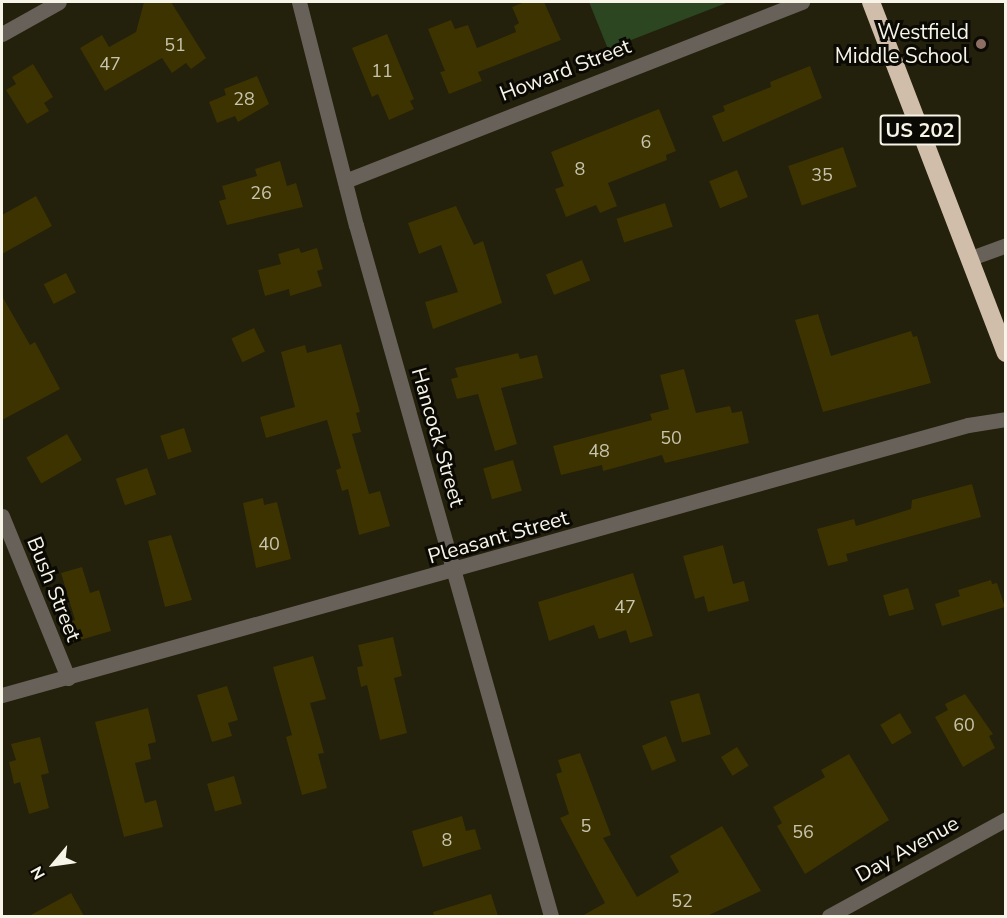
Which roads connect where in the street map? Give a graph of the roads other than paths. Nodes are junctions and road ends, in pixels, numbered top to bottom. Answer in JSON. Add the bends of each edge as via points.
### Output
{"nodes":[{"id":1,"x":59,"y":2,"type":"edge"},
{"id":2,"x":299,"y":2,"type":"edge"},
{"id":3,"x":802,"y":2,"type":"edge"},
{"id":4,"x":871,"y":2,"type":"edge"},
{"id":5,"x":2,"y":34,"type":"edge"},
{"id":6,"x":345,"y":181,"type":"junction"},
{"id":7,"x":1005,"y":244,"type":"edge"},
{"id":8,"x":971,"y":258,"type":"junction"},
{"id":9,"x":1005,"y":352,"type":"edge"},
{"id":10,"x":1005,"y":420,"type":"edge"},
{"id":11,"x":2,"y":516,"type":"edge"},
{"id":12,"x":455,"y":571,"type":"junction"},
{"id":13,"x":68,"y":678,"type":"junction"},
{"id":14,"x":2,"y":695,"type":"edge"},
{"id":15,"x":1005,"y":819,"type":"edge"},
{"id":16,"x":551,"y":916,"type":"edge"},
{"id":17,"x":830,"y":916,"type":"edge"}],
"edges":[{"from":1,"to":5,"type":"street"},
{"from":2,"to":6,"type":"street","name":"Hancock Street"},
{"from":3,"to":6,"type":"street","name":"Howard Street"},
{"from":4,"to":8,"type":"highway","number":"US 202"},
{"from":6,"to":12,"type":"street","name":"Hancock Street"},
{"from":7,"to":8,"type":"street"},
{"from":8,"to":9,"type":"highway","number":"US 202"},
{"from":10,"to":12,"type":"street","name":"Pleasant Street","via":[[968,425]]},
{"from":11,"to":13,"type":"street","name":"Bush Street"},
{"from":12,"to":13,"type":"street","name":"Pleasant Street"},
{"from":12,"to":16,"type":"street","name":"Hancock Street"},
{"from":13,"to":14,"type":"street","name":"Pleasant Street"},
{"from":15,"to":17,"type":"street","name":"Day Avenue"}]}
